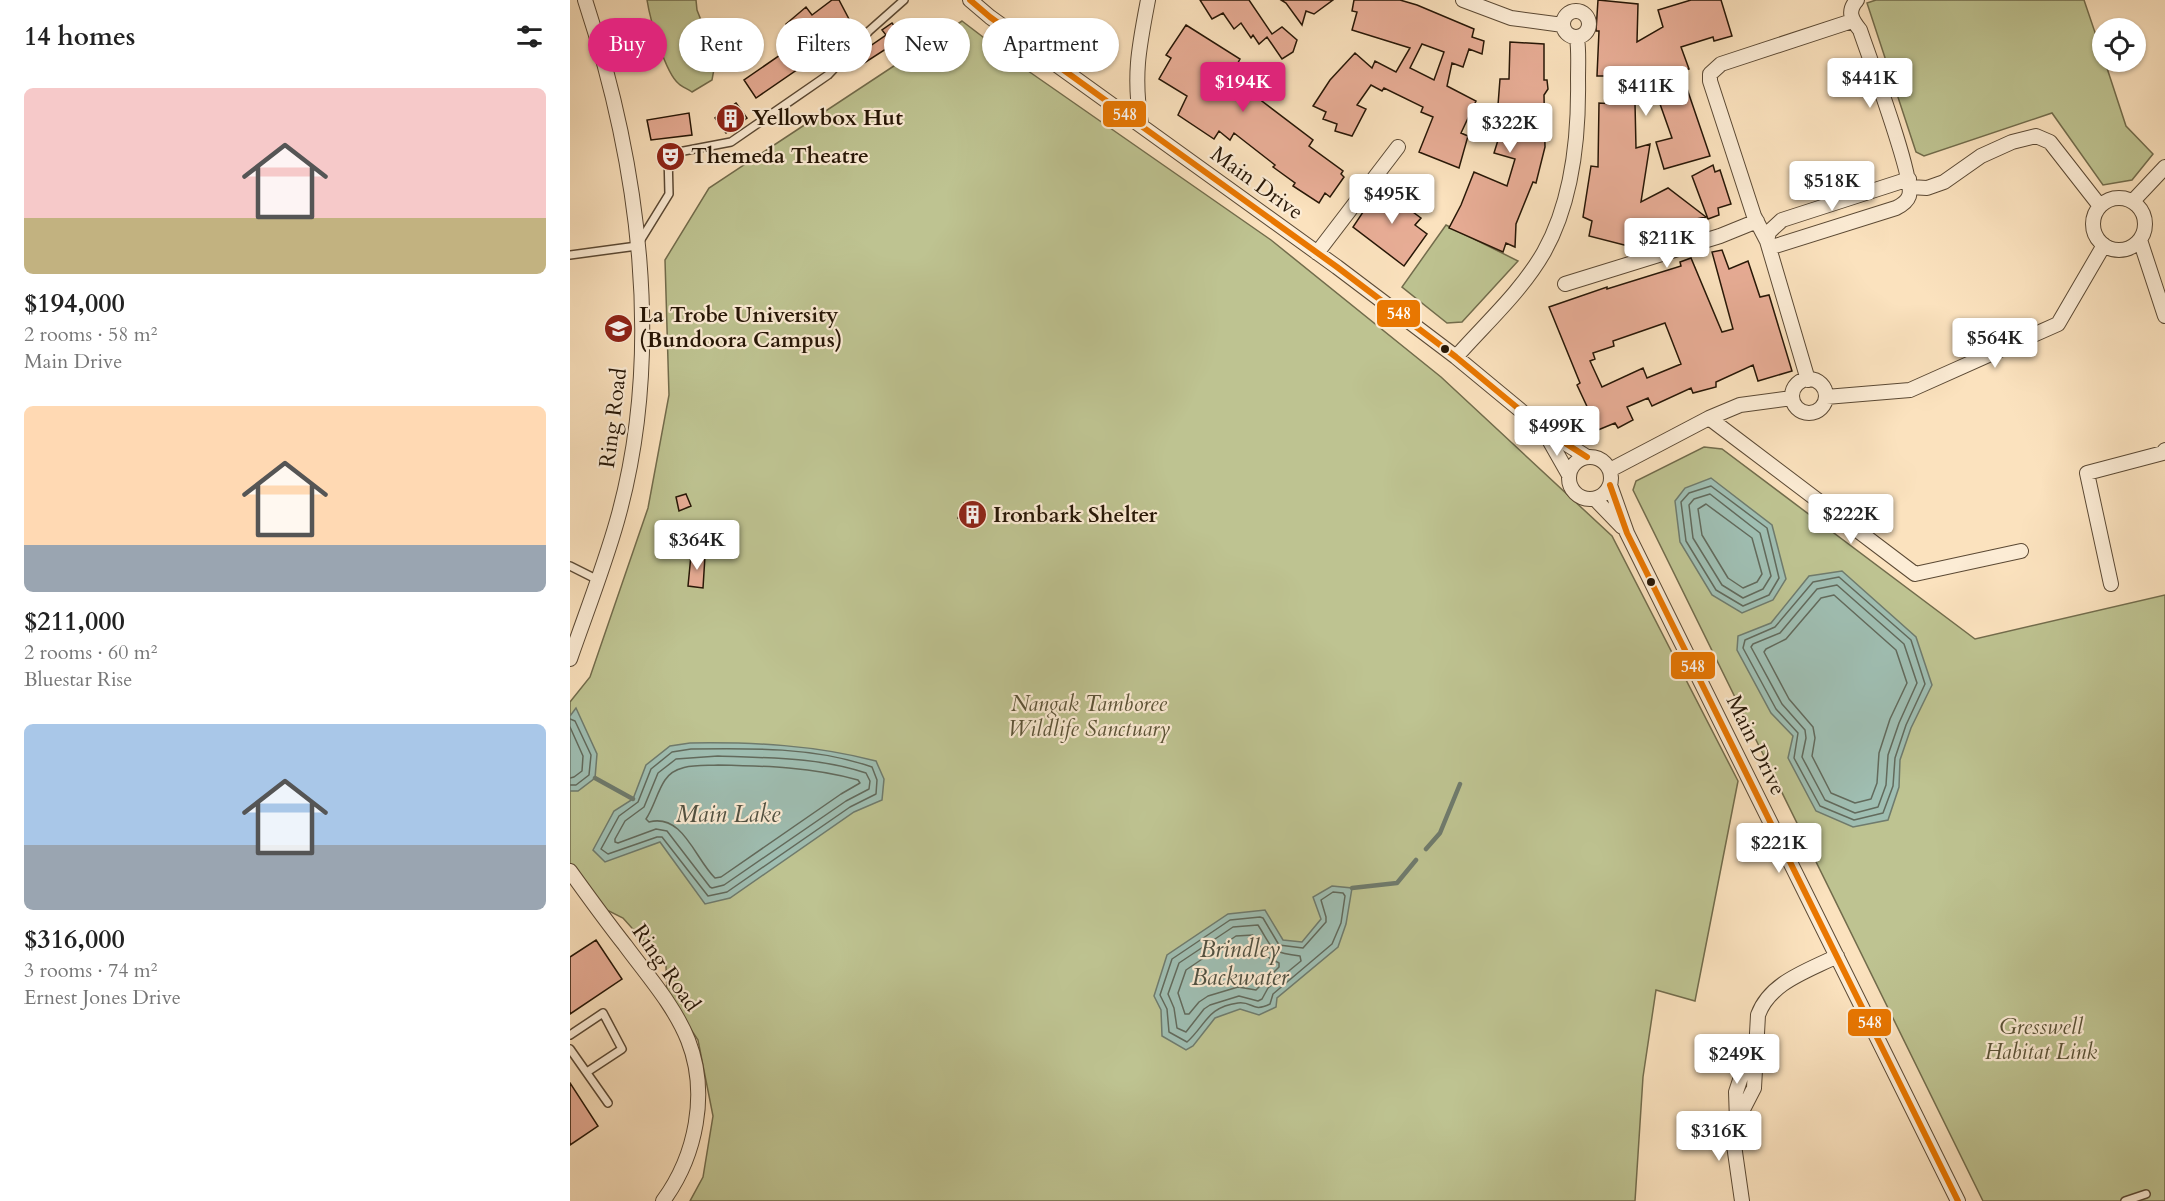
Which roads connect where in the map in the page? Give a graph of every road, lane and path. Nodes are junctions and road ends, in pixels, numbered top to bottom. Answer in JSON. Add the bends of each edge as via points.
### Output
{"nodes":[{"id":1,"x":585,"y":0,"type":"edge"},
{"id":2,"x":904,"y":0,"type":"edge"},
{"id":3,"x":970,"y":0,"type":"edge"},
{"id":4,"x":1148,"y":0,"type":"edge"},
{"id":5,"x":1463,"y":0,"type":"edge"},
{"id":6,"x":1857,"y":0,"type":"edge"},
{"id":7,"x":1579,"y":5,"type":"edge"},
{"id":8,"x":1852,"y":21,"type":"junction"},
{"id":9,"x":1563,"y":25,"type":"junction"},
{"id":10,"x":1576,"y":38,"type":"junction"},
{"id":11,"x":1141,"y":124,"type":"junction"},
{"id":12,"x":1398,"y":147,"type":"dead end"},
{"id":13,"x":2165,"y":167,"type":"edge"},
{"id":14,"x":1910,"y":183,"type":"junction"},
{"id":15,"x":2133,"y":201,"type":"junction"},
{"id":16,"x":2100,"y":206,"type":"junction"},
{"id":17,"x":1756,"y":221,"type":"junction"},
{"id":18,"x":2140,"y":240,"type":"junction"},
{"id":19,"x":1768,"y":244,"type":"junction"},
{"id":20,"x":2104,"y":245,"type":"junction"},
{"id":21,"x":637,"y":246,"type":"junction"},
{"id":22,"x":1317,"y":253,"type":"junction"},
{"id":23,"x":570,"y":255,"type":"edge"},
{"id":24,"x":1565,"y":285,"type":"dead end"},
{"id":25,"x":2165,"y":316,"type":"edge"},
{"id":26,"x":1456,"y":357,"type":"junction"},
{"id":27,"x":1808,"y":380,"type":"junction"},
{"id":28,"x":1826,"y":397,"type":"junction"},
{"id":29,"x":1792,"y":398,"type":"junction"},
{"id":30,"x":1709,"y":418,"type":"junction"},
{"id":31,"x":1543,"y":429,"type":"junction"},
{"id":32,"x":2165,"y":450,"type":"edge"},
{"id":33,"x":1587,"y":457,"type":"junction"},
{"id":34,"x":1610,"y":470,"type":"junction"},
{"id":35,"x":1569,"y":474,"type":"junction"},
{"id":36,"x":1611,"y":485,"type":"junction"},
{"id":37,"x":1594,"y":499,"type":"junction"},
{"id":38,"x":1627,"y":533,"type":"junction"},
{"id":39,"x":2021,"y":551,"type":"dead end"},
{"id":40,"x":570,"y":566,"type":"edge"},
{"id":41,"x":598,"y":580,"type":"junction"},
{"id":42,"x":2111,"y":584,"type":"dead end"},
{"id":43,"x":570,"y":659,"type":"edge"},
{"id":44,"x":570,"y":872,"type":"edge"},
{"id":45,"x":1837,"y":956,"type":"junction"},
{"id":46,"x":570,"y":1035,"type":"edge"},
{"id":47,"x":570,"y":1049,"type":"edge"},
{"id":48,"x":587,"y":1072,"type":"junction"},
{"id":49,"x":608,"y":1103,"type":"dead end"},
{"id":50,"x":2146,"y":1194,"type":"dead end"},
{"id":51,"x":663,"y":1201,"type":"edge"},
{"id":52,"x":1742,"y":1201,"type":"edge"},
{"id":53,"x":1958,"y":1201,"type":"edge"},
{"id":54,"x":2125,"y":1201,"type":"edge"}],
"edges":[{"from":1,"to":21,"type":"street","name":"Ring Road","via":[[603,54],[619,124]]},
{"from":2,"to":21,"type":"lane","via":[[868,31],[828,75],[731,142],[668,154],[669,194]]},
{"from":3,"to":11,"type":"street","name":"Main Drive"},
{"from":4,"to":11,"type":"street","via":[[1137,61]]},
{"from":5,"to":9,"type":"street","via":[[1511,18]]},
{"from":6,"to":8,"type":"street","via":[[1851,7]]},
{"from":7,"to":9,"type":"street","via":[[1565,17]]},
{"from":7,"to":10,"type":"street","via":[[1589,26],[1585,34]]},
{"from":8,"to":14,"type":"street","via":[[1860,30]]},
{"from":8,"to":17,"type":"street","via":[[1721,64],[1710,74]]},
{"from":9,"to":10,"type":"street","via":[[1567,34]]},
{"from":10,"to":26,"type":"street","via":[[1579,112],[1572,170],[1555,227],[1521,285]]},
{"from":11,"to":22,"type":"street","name":"Main Drive"},
{"from":12,"to":22,"type":"street"},
{"from":13,"to":15,"type":"street"},
{"from":14,"to":16,"type":"street","via":[[1927,188],[1944,182],[1981,156],[2036,136],[2050,142]]},
{"from":14,"to":19,"type":"street","via":[[1782,220],[1769,232]]},
{"from":14,"to":19,"type":"street","via":[[1910,195],[1896,208]]},
{"from":15,"to":16,"type":"street","via":[[2116,197]]},
{"from":15,"to":18,"type":"street","via":[[2145,218]]},
{"from":16,"to":20,"type":"street","via":[[2093,221],[2097,238]]},
{"from":17,"to":19,"type":"street"},
{"from":17,"to":24,"type":"street"},
{"from":18,"to":20,"type":"street","via":[[2122,250]]},
{"from":18,"to":25,"type":"street"},
{"from":19,"to":27,"type":"street"},
{"from":20,"to":28,"type":"street","via":[[2058,324],[1910,390]]},
{"from":21,"to":23,"type":"lane"},
{"from":21,"to":41,"type":"street","name":"Ring Road","via":[[641,371],[636,420],[618,520]]},
{"from":22,"to":26,"type":"street","name":"Main Drive"},
{"from":26,"to":31,"type":"street","name":"Main Drive"},
{"from":27,"to":28,"type":"street","via":[[1819,383]]},
{"from":27,"to":29,"type":"street","via":[[1795,387]]},
{"from":28,"to":29,"type":"street","via":[[1821,408],[1811,413],[1800,410]]},
{"from":29,"to":30,"type":"street","via":[[1740,405]]},
{"from":30,"to":34,"type":"street"},
{"from":30,"to":39,"type":"street","via":[[1915,574]]},
{"from":31,"to":33,"type":"street","name":"Main Drive"},
{"from":31,"to":35,"type":"street","name":"Main Drive"},
{"from":32,"to":42,"type":"street","via":[[2087,473]]},
{"from":33,"to":34,"type":"street","via":[[1601,460]]},
{"from":33,"to":35,"type":"street","via":[[1576,463]]},
{"from":34,"to":36,"type":"street"},
{"from":35,"to":37,"type":"street","via":[[1576,493]]},
{"from":36,"to":37,"type":"street","via":[[1605,494]]},
{"from":36,"to":38,"type":"street","name":"Main Drive"},
{"from":37,"to":38,"type":"street","name":"Main Drive"},
{"from":38,"to":45,"type":"street","name":"Main Drive"},
{"from":40,"to":41,"type":"lane"},
{"from":41,"to":43,"type":"street","name":"Ring Road"},
{"from":44,"to":51,"type":"street","name":"Ring Road","via":[[662,996],[689,1042],[698,1088],[698,1112],[688,1156],[678,1181]]},
{"from":45,"to":52,"type":"street","via":[[1768,995],[1758,1015],[1755,1052],[1736,1092],[1734,1145]]},
{"from":45,"to":53,"type":"street","name":"Main Drive"},
{"from":46,"to":48,"type":"lane","via":[[603,1013],[622,1048]]},
{"from":47,"to":48,"type":"lane"},
{"from":48,"to":49,"type":"lane"},
{"from":50,"to":54,"type":"lane"}]}
